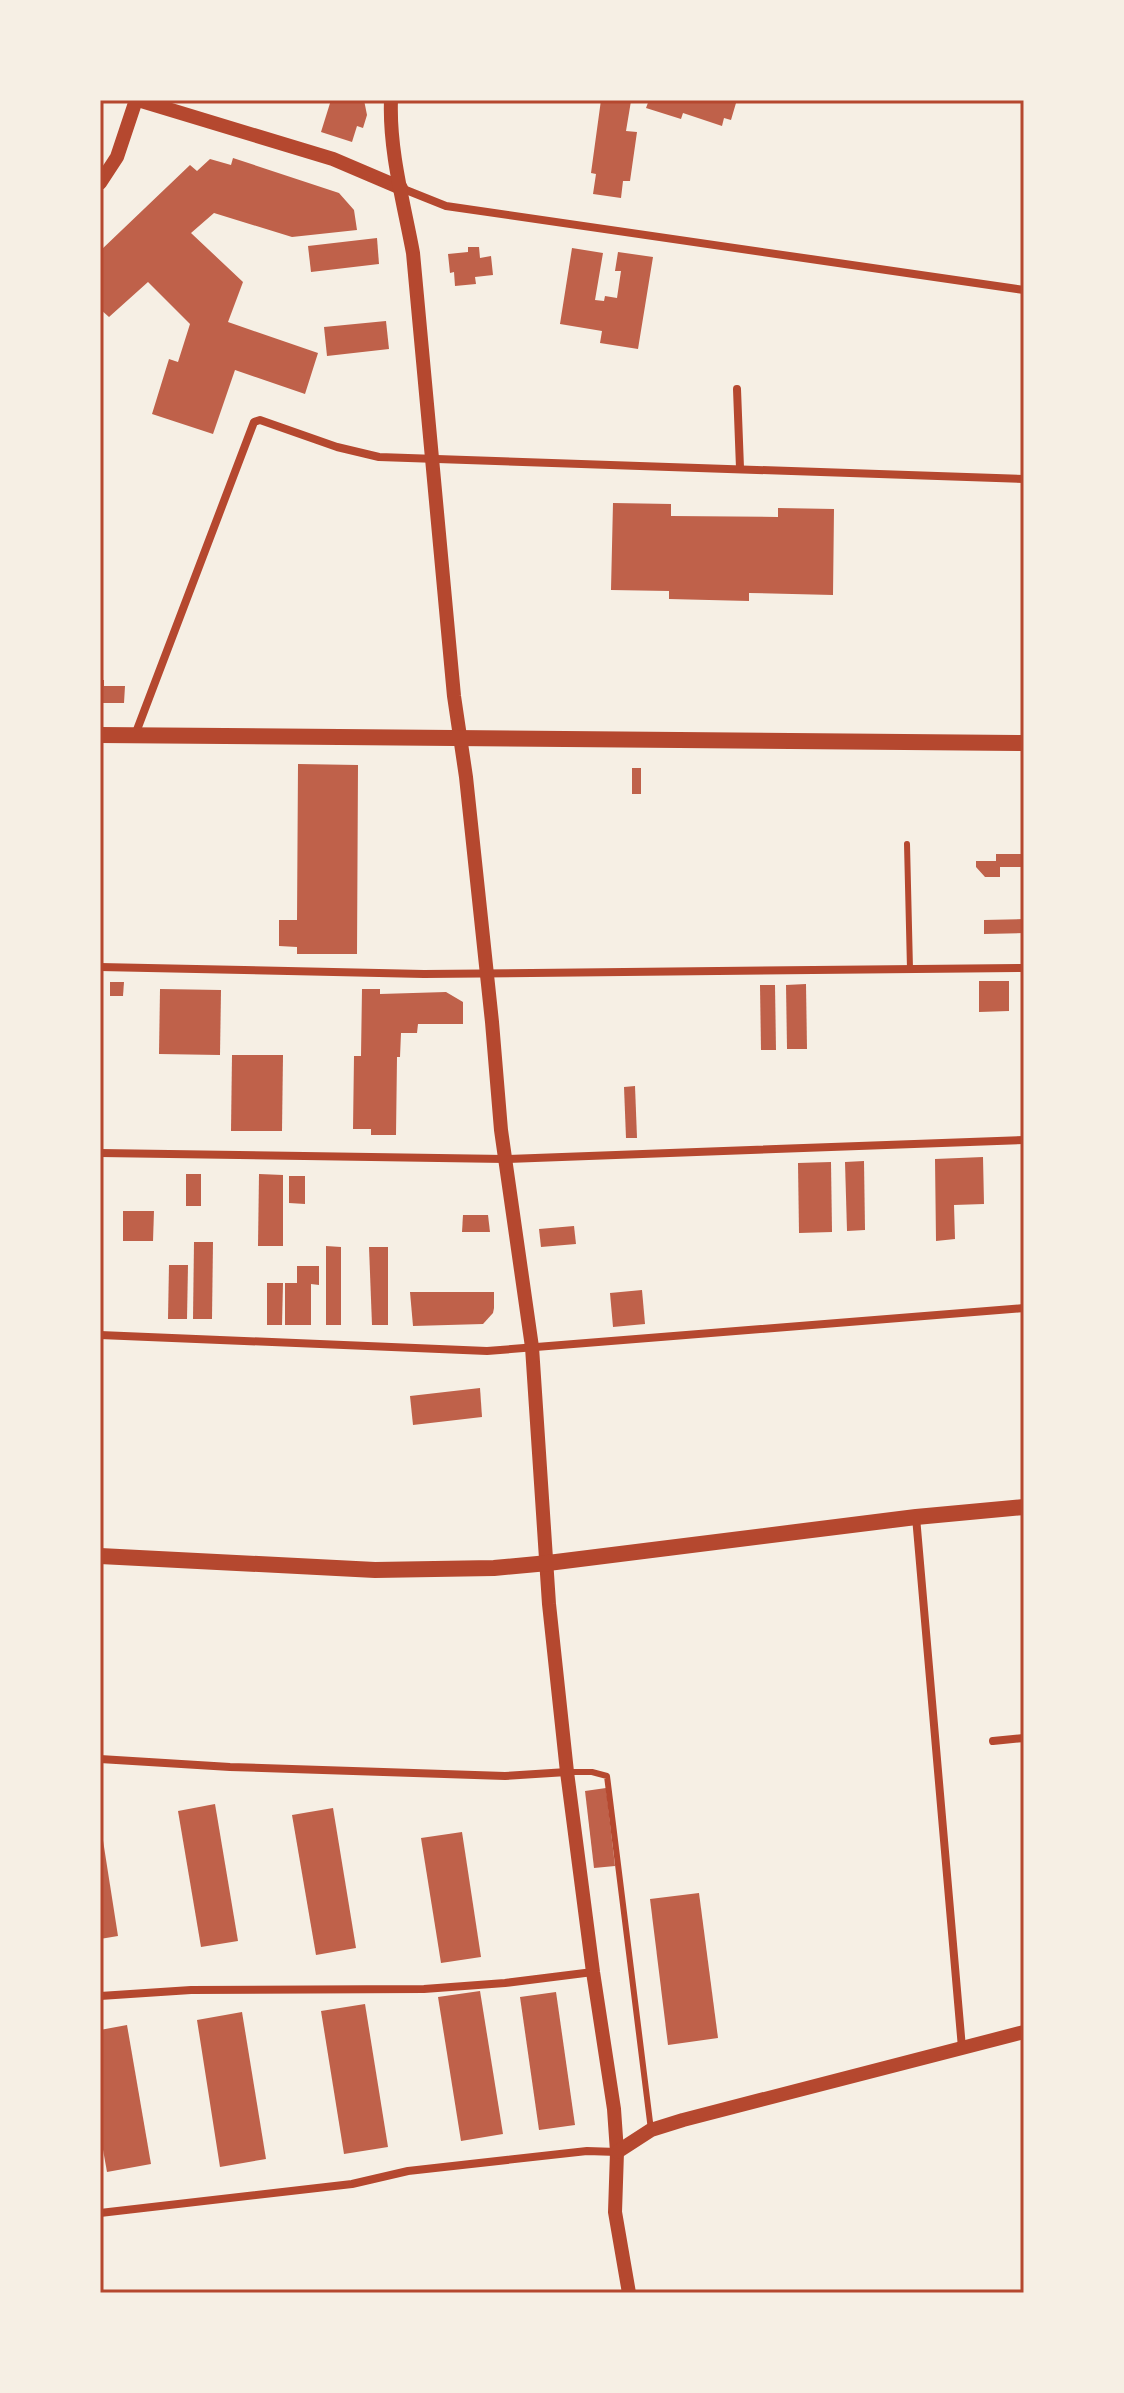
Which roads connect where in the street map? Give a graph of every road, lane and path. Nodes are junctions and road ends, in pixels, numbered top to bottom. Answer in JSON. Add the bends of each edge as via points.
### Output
{"nodes":[{"id":1,"x":137,"y":100,"type":"edge"},
{"id":2,"x":391,"y":100,"type":"edge"},
{"id":3,"x":100,"y":183,"type":"edge"},
{"id":4,"x":401,"y":188,"type":"junction"},
{"id":5,"x":1024,"y":290,"type":"edge"},
{"id":6,"x":737,"y":389,"type":"dead end"},
{"id":7,"x":433,"y":459,"type":"junction"},
{"id":8,"x":740,"y":468,"type":"junction"},
{"id":9,"x":1024,"y":479,"type":"edge"},
{"id":10,"x":100,"y":735,"type":"edge"},
{"id":11,"x":135,"y":735,"type":"junction"},
{"id":12,"x":459,"y":739,"type":"junction"},
{"id":13,"x":1024,"y":743,"type":"edge"},
{"id":14,"x":907,"y":844,"type":"dead end"},
{"id":15,"x":100,"y":967,"type":"edge"},
{"id":16,"x":1024,"y":968,"type":"edge"},
{"id":17,"x":910,"y":969,"type":"junction"},
{"id":18,"x":486,"y":973,"type":"junction"},
{"id":19,"x":1024,"y":1140,"type":"edge"},
{"id":20,"x":100,"y":1153,"type":"edge"},
{"id":21,"x":505,"y":1159,"type":"junction"},
{"id":22,"x":1024,"y":1308,"type":"edge"},
{"id":23,"x":100,"y":1335,"type":"edge"},
{"id":24,"x":532,"y":1347,"type":"junction"},
{"id":25,"x":1024,"y":1507,"type":"edge"},
{"id":26,"x":916,"y":1517,"type":"junction"},
{"id":27,"x":100,"y":1556,"type":"edge"},
{"id":28,"x":548,"y":1563,"type":"junction"},
{"id":29,"x":1024,"y":1738,"type":"edge"},
{"id":30,"x":993,"y":1741,"type":"dead end"},
{"id":31,"x":100,"y":1759,"type":"edge"},
{"id":32,"x":567,"y":1772,"type":"junction"},
{"id":33,"x":593,"y":1972,"type":"junction"},
{"id":34,"x":100,"y":1996,"type":"edge"},
{"id":35,"x":1024,"y":2032,"type":"edge"},
{"id":36,"x":962,"y":2048,"type":"junction"},
{"id":37,"x":651,"y":2130,"type":"junction"},
{"id":38,"x":617,"y":2152,"type":"junction"},
{"id":39,"x":100,"y":2213,"type":"edge"},
{"id":40,"x":629,"y":2293,"type":"edge"}],
"edges":[{"from":1,"to":3,"type":"street","via":[[117,157]]},
{"from":1,"to":4,"type":"street","via":[[333,159]]},
{"from":2,"to":4,"type":"street"},
{"from":4,"to":5,"type":"street","via":[[446,206]]},
{"from":4,"to":7,"type":"street","via":[[413,253]]},
{"from":6,"to":8,"type":"street"},
{"from":7,"to":8,"type":"street"},
{"from":7,"to":11,"type":"street","via":[[379,457],[254,422]]},
{"from":7,"to":12,"type":"street"},
{"from":8,"to":9,"type":"street"},
{"from":10,"to":11,"type":"main road"},
{"from":11,"to":12,"type":"main road"},
{"from":12,"to":13,"type":"main road"},
{"from":12,"to":18,"type":"street"},
{"from":14,"to":17,"type":"lane"},
{"from":15,"to":18,"type":"street"},
{"from":16,"to":17,"type":"street"},
{"from":17,"to":18,"type":"street"},
{"from":18,"to":21,"type":"street"},
{"from":19,"to":21,"type":"street"},
{"from":20,"to":21,"type":"street"},
{"from":21,"to":24,"type":"street"},
{"from":22,"to":24,"type":"street"},
{"from":23,"to":24,"type":"street","via":[[487,1351]]},
{"from":24,"to":28,"type":"street"},
{"from":25,"to":26,"type":"main road"},
{"from":26,"to":28,"type":"main road"},
{"from":26,"to":36,"type":"street"},
{"from":27,"to":28,"type":"main road","via":[[375,1570]]},
{"from":28,"to":32,"type":"street"},
{"from":29,"to":30,"type":"street"},
{"from":31,"to":32,"type":"street","via":[[505,1776]]},
{"from":32,"to":33,"type":"street"},
{"from":32,"to":37,"type":"lane","via":[[607,1776]]},
{"from":33,"to":34,"type":"street","via":[[424,1989],[191,1990]]},
{"from":33,"to":38,"type":"street"},
{"from":35,"to":36,"type":"street"},
{"from":36,"to":37,"type":"street"},
{"from":37,"to":38,"type":"street"},
{"from":38,"to":39,"type":"street","via":[[408,2171],[352,2184]]},
{"from":38,"to":40,"type":"street","via":[[615,2212]]}]}
